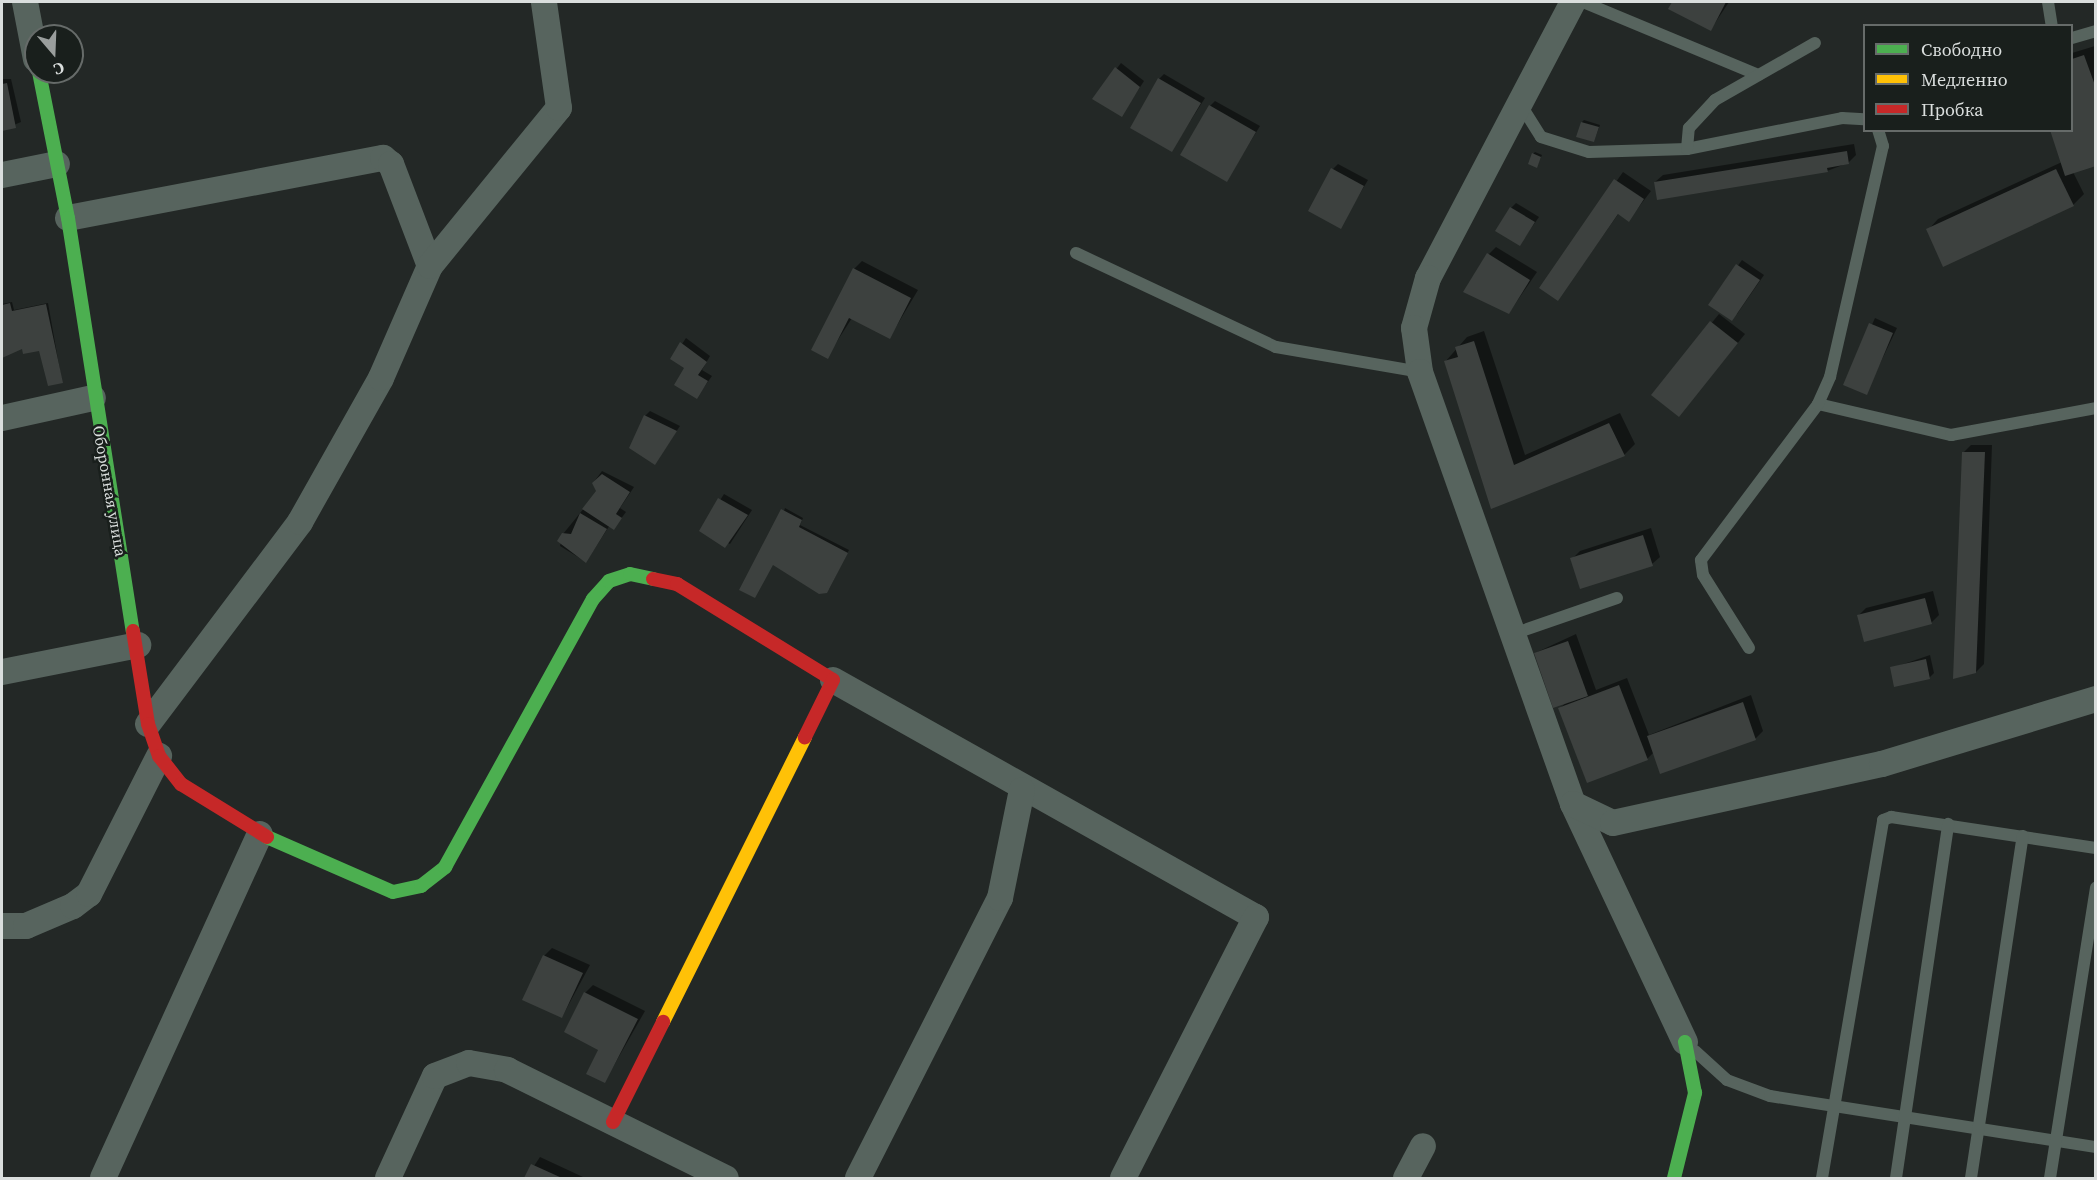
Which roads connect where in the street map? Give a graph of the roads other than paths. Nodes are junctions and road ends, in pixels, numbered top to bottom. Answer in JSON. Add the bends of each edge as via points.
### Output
{"nodes":[{"id":1,"x":25,"y":2,"type":"edge"},
{"id":2,"x":544,"y":2,"type":"edge"},
{"id":3,"x":1573,"y":2,"type":"edge"},
{"id":4,"x":1583,"y":2,"type":"edge"},
{"id":5,"x":2048,"y":2,"type":"edge"},
{"id":6,"x":29,"y":24,"type":"edge"},
{"id":7,"x":2052,"y":24,"type":"edge"},
{"id":8,"x":2096,"y":31,"type":"edge"},
{"id":9,"x":2073,"y":38,"type":"edge"},
{"id":10,"x":1815,"y":44,"type":"dead end"},
{"id":11,"x":1758,"y":75,"type":"junction"},
{"id":12,"x":41,"y":84,"type":"edge"},
{"id":13,"x":1517,"y":98,"type":"junction"},
{"id":14,"x":1863,"y":118,"type":"edge"},
{"id":15,"x":1879,"y":132,"type":"edge"},
{"id":16,"x":1687,"y":149,"type":"junction"},
{"id":17,"x":57,"y":164,"type":"junction"},
{"id":18,"x":2,"y":175,"type":"edge"},
{"id":19,"x":68,"y":218,"type":"junction"},
{"id":20,"x":1076,"y":253,"type":"dead end"},
{"id":21,"x":429,"y":266,"type":"junction"},
{"id":22,"x":1420,"y":372,"type":"junction"},
{"id":23,"x":93,"y":398,"type":"junction"},
{"id":24,"x":1818,"y":404,"type":"junction"},
{"id":25,"x":2096,"y":408,"type":"edge"},
{"id":26,"x":2,"y":418,"type":"edge"},
{"id":27,"x":1617,"y":598,"type":"dead end"},
{"id":28,"x":1513,"y":634,"type":"junction"},
{"id":29,"x":138,"y":645,"type":"junction"},
{"id":30,"x":1749,"y":648,"type":"dead end"},
{"id":31,"x":2,"y":672,"type":"edge"},
{"id":32,"x":834,"y":680,"type":"junction"},
{"id":33,"x":2096,"y":699,"type":"edge"},
{"id":34,"x":148,"y":724,"type":"junction"},
{"id":35,"x":159,"y":756,"type":"junction"},
{"id":36,"x":1022,"y":790,"type":"junction"},
{"id":37,"x":1573,"y":804,"type":"junction"},
{"id":38,"x":1948,"y":824,"type":"junction"},
{"id":39,"x":260,"y":834,"type":"junction"},
{"id":40,"x":2023,"y":836,"type":"junction"},
{"id":41,"x":2096,"y":848,"type":"edge"},
{"id":42,"x":2096,"y":888,"type":"edge"},
{"id":43,"x":2,"y":926,"type":"edge"},
{"id":44,"x":1685,"y":1042,"type":"junction"},
{"id":45,"x":1833,"y":1107,"type":"junction"},
{"id":46,"x":1905,"y":1117,"type":"junction"},
{"id":47,"x":613,"y":1122,"type":"junction"},
{"id":48,"x":1979,"y":1129,"type":"junction"},
{"id":49,"x":2056,"y":1141,"type":"junction"},
{"id":50,"x":1423,"y":1146,"type":"dead end"},
{"id":51,"x":2096,"y":1148,"type":"edge"},
{"id":52,"x":103,"y":1179,"type":"edge"},
{"id":53,"x":388,"y":1179,"type":"edge"},
{"id":54,"x":726,"y":1179,"type":"edge"},
{"id":55,"x":858,"y":1179,"type":"edge"},
{"id":56,"x":1123,"y":1179,"type":"edge"},
{"id":57,"x":1406,"y":1179,"type":"edge"},
{"id":58,"x":1674,"y":1179,"type":"edge"},
{"id":59,"x":1822,"y":1179,"type":"edge"},
{"id":60,"x":1896,"y":1179,"type":"edge"},
{"id":61,"x":1971,"y":1179,"type":"edge"},
{"id":62,"x":2050,"y":1179,"type":"edge"}],
"edges":[{"from":1,"to":6,"type":"street"},
{"from":2,"to":21,"type":"street","via":[[559,108]]},
{"from":3,"to":13,"type":"street"},
{"from":4,"to":11,"type":"lane"},
{"from":5,"to":7,"type":"lane"},
{"from":8,"to":9,"type":"lane"},
{"from":10,"to":11,"type":"lane"},
{"from":11,"to":16,"type":"lane","via":[[1699,114],[1689,128]]},
{"from":12,"to":17,"type":"street","name":"Оборонная улица"},
{"from":13,"to":16,"type":"lane","via":[[1541,137],[1559,147],[1610,152]]},
{"from":13,"to":22,"type":"street","via":[[1428,278],[1414,328]]},
{"from":14,"to":16,"type":"lane","via":[[1842,118]]},
{"from":15,"to":24,"type":"lane","via":[[1883,147],[1830,377]]},
{"from":17,"to":18,"type":"street"},
{"from":17,"to":19,"type":"street","name":"Оборонная улица"},
{"from":19,"to":21,"type":"street","via":[[383,158],[391,164]]},
{"from":19,"to":23,"type":"street","name":"Оборонная улица"},
{"from":20,"to":22,"type":"lane","via":[[1276,347]]},
{"from":21,"to":34,"type":"street","via":[[381,378],[300,522]]},
{"from":22,"to":28,"type":"street"},
{"from":23,"to":26,"type":"street"},
{"from":23,"to":29,"type":"street","name":"Оборонная улица"},
{"from":24,"to":25,"type":"lane","via":[[1951,435]]},
{"from":24,"to":30,"type":"lane","via":[[1701,560],[1703,575]]},
{"from":27,"to":28,"type":"lane"},
{"from":28,"to":37,"type":"street"},
{"from":29,"to":31,"type":"street"},
{"from":29,"to":34,"type":"street","name":"Оборонная улица"},
{"from":32,"to":36,"type":"street"},
{"from":32,"to":39,"type":"street","name":"Оборонная улица","via":[[677,584],[630,574],[609,581],[592,599],[445,867],[421,886],[393,892]]},
{"from":32,"to":47,"type":"street"},
{"from":33,"to":37,"type":"street","via":[[1881,764],[1612,823]]},
{"from":34,"to":35,"type":"street","name":"Оборонная улица"},
{"from":35,"to":39,"type":"street","name":"Оборонная улица","via":[[181,784]]},
{"from":35,"to":43,"type":"street","via":[[88,894],[74,906],[26,926]]},
{"from":36,"to":55,"type":"street","via":[[1000,898]]},
{"from":36,"to":56,"type":"street","via":[[1256,917]]},
{"from":37,"to":44,"type":"street"},
{"from":38,"to":40,"type":"lane"},
{"from":38,"to":45,"type":"lane","via":[[1891,817],[1879,827]]},
{"from":38,"to":46,"type":"lane"},
{"from":39,"to":52,"type":"street"},
{"from":40,"to":41,"type":"lane"},
{"from":40,"to":48,"type":"lane"},
{"from":42,"to":49,"type":"lane"},
{"from":44,"to":45,"type":"lane","via":[[1728,1080],[1770,1096]]},
{"from":44,"to":58,"type":"street","via":[[1695,1093]]},
{"from":45,"to":46,"type":"lane"},
{"from":45,"to":59,"type":"lane"},
{"from":46,"to":48,"type":"lane"},
{"from":46,"to":60,"type":"lane"},
{"from":47,"to":53,"type":"street","via":[[507,1070],[469,1063],[435,1076]]},
{"from":47,"to":54,"type":"street"},
{"from":48,"to":49,"type":"lane"},
{"from":48,"to":61,"type":"lane"},
{"from":49,"to":51,"type":"lane"},
{"from":49,"to":62,"type":"lane"},
{"from":50,"to":57,"type":"street"}]}
